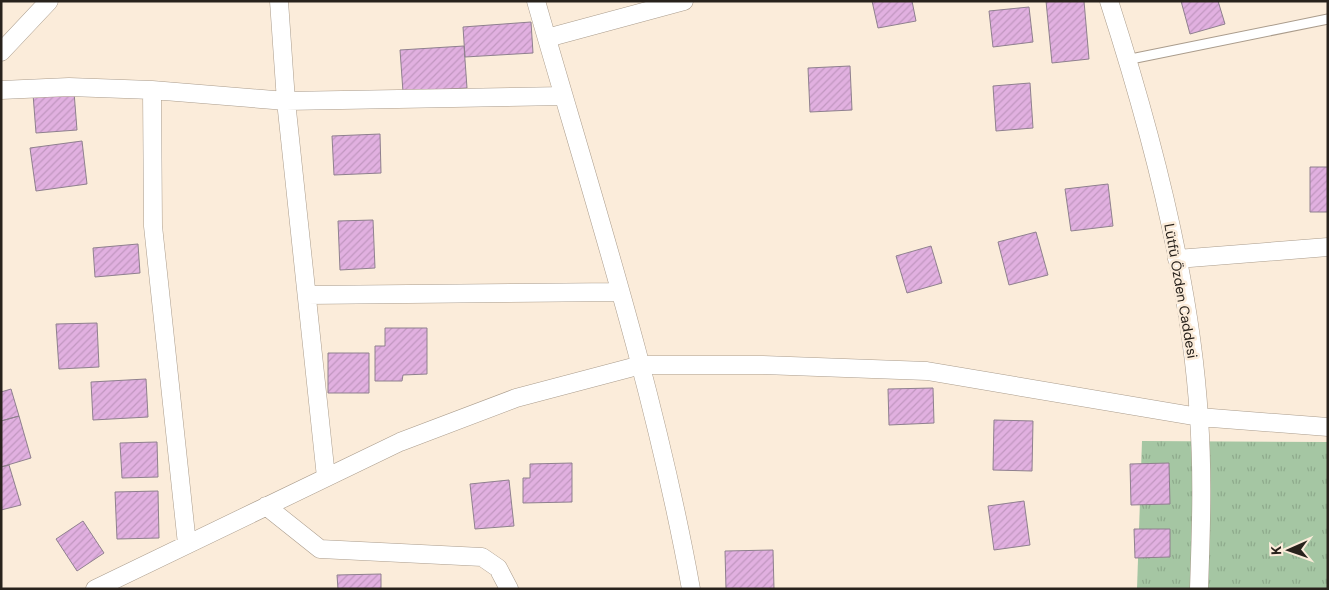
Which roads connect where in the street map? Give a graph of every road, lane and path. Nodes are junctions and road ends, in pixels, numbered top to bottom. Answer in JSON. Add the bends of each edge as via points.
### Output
{"nodes":[{"id":1,"x":49,"y":1,"type":"edge"},
{"id":2,"x":278,"y":1,"type":"edge"},
{"id":3,"x":536,"y":1,"type":"edge"},
{"id":4,"x":684,"y":1,"type":"edge"},
{"id":5,"x":1109,"y":1,"type":"edge"},
{"id":6,"x":1328,"y":19,"type":"edge"},
{"id":7,"x":547,"y":38,"type":"junction"},
{"id":8,"x":1,"y":52,"type":"edge"},
{"id":9,"x":1126,"y":60,"type":"junction"},
{"id":10,"x":1,"y":90,"type":"edge"},
{"id":11,"x":152,"y":90,"type":"junction"},
{"id":12,"x":564,"y":96,"type":"junction"},
{"id":13,"x":286,"y":101,"type":"junction"},
{"id":14,"x":1328,"y":247,"type":"edge"},
{"id":15,"x":1177,"y":259,"type":"junction"},
{"id":16,"x":620,"y":292,"type":"junction"},
{"id":17,"x":307,"y":295,"type":"junction"},
{"id":18,"x":641,"y":365,"type":"junction"},
{"id":19,"x":1199,"y":417,"type":"junction"},
{"id":20,"x":1328,"y":427,"type":"edge"},
{"id":21,"x":326,"y":477,"type":"junction"},
{"id":22,"x":266,"y":506,"type":"junction"},
{"id":23,"x":187,"y":544,"type":"junction"},
{"id":24,"x":95,"y":589,"type":"edge"},
{"id":25,"x":509,"y":589,"type":"edge"},
{"id":26,"x":691,"y":589,"type":"edge"},
{"id":27,"x":1199,"y":589,"type":"edge"}],
"edges":[{"from":1,"to":8,"type":"street"},
{"from":2,"to":13,"type":"street"},
{"from":3,"to":7,"type":"street"},
{"from":4,"to":7,"type":"street"},
{"from":5,"to":9,"type":"street","name":"Lütfü Özden Caddesi"},
{"from":6,"to":9,"type":"lane"},
{"from":7,"to":12,"type":"street"},
{"from":9,"to":15,"type":"street","name":"Lütfü Özden Caddesi"},
{"from":10,"to":11,"type":"street","via":[[69,87]]},
{"from":11,"to":13,"type":"street"},
{"from":11,"to":23,"type":"street","via":[[154,226]]},
{"from":12,"to":13,"type":"street"},
{"from":12,"to":16,"type":"street"},
{"from":13,"to":17,"type":"street"},
{"from":14,"to":15,"type":"street"},
{"from":15,"to":19,"type":"street","name":"Lütfü Özden Caddesi","via":[[1193,353]]},
{"from":16,"to":17,"type":"street"},
{"from":16,"to":18,"type":"street"},
{"from":17,"to":21,"type":"street"},
{"from":18,"to":19,"type":"street","via":[[763,365],[928,371]]},
{"from":18,"to":21,"type":"street","via":[[516,398],[457,418]]},
{"from":18,"to":26,"type":"street","via":[[672,492]]},
{"from":19,"to":20,"type":"street"},
{"from":19,"to":27,"type":"street","name":"Lütfü Özden Caddesi","via":[[1202,505]]},
{"from":21,"to":22,"type":"street"},
{"from":22,"to":23,"type":"street"},
{"from":22,"to":25,"type":"street","via":[[320,549],[482,557],[498,568]]},
{"from":23,"to":24,"type":"street"}]}
